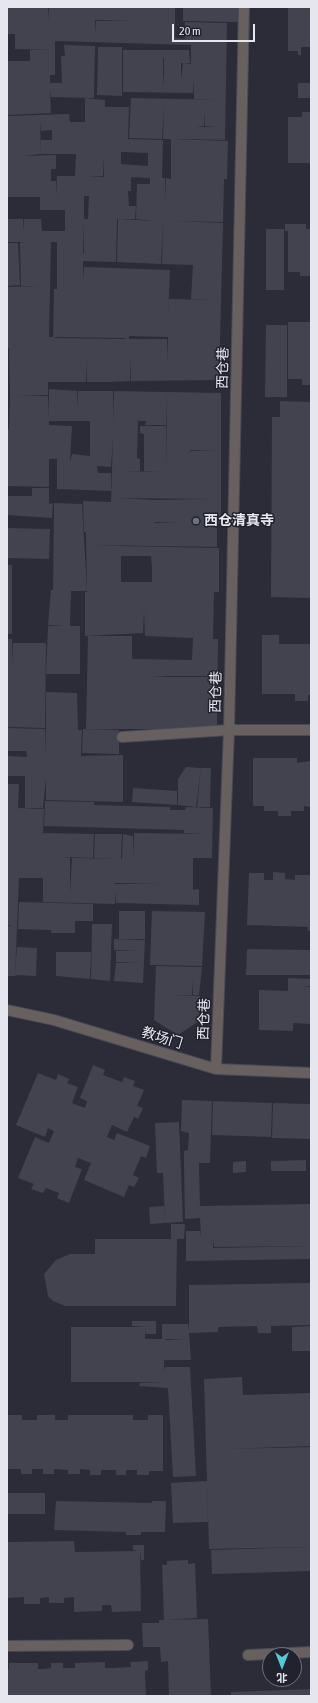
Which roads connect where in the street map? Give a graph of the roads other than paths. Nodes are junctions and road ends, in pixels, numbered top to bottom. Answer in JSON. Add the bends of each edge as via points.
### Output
{"nodes":[{"id":1,"x":244,"y":7,"type":"edge"},
{"id":2,"x":229,"y":730,"type":"junction"},
{"id":3,"x":311,"y":730,"type":"edge"},
{"id":4,"x":122,"y":737,"type":"dead end"},
{"id":5,"x":7,"y":1010,"type":"edge"},
{"id":6,"x":216,"y":1068,"type":"junction"},
{"id":7,"x":311,"y":1073,"type":"edge"},
{"id":8,"x":128,"y":1645,"type":"dead end"},
{"id":9,"x":7,"y":1646,"type":"edge"},
{"id":10,"x":311,"y":1652,"type":"edge"},
{"id":11,"x":248,"y":1656,"type":"dead end"}],
"edges":[{"from":1,"to":2,"type":"street","name":"西仓巷"},
{"from":2,"to":3,"type":"street","name":"西仓巷"},
{"from":2,"to":4,"type":"street"},
{"from":2,"to":6,"type":"street","name":"西仓巷"},
{"from":5,"to":6,"type":"street","name":"教场门","via":[[54,1020]]},
{"from":6,"to":7,"type":"street","name":"教场门"},
{"from":8,"to":9,"type":"street"},
{"from":10,"to":11,"type":"street"}]}
